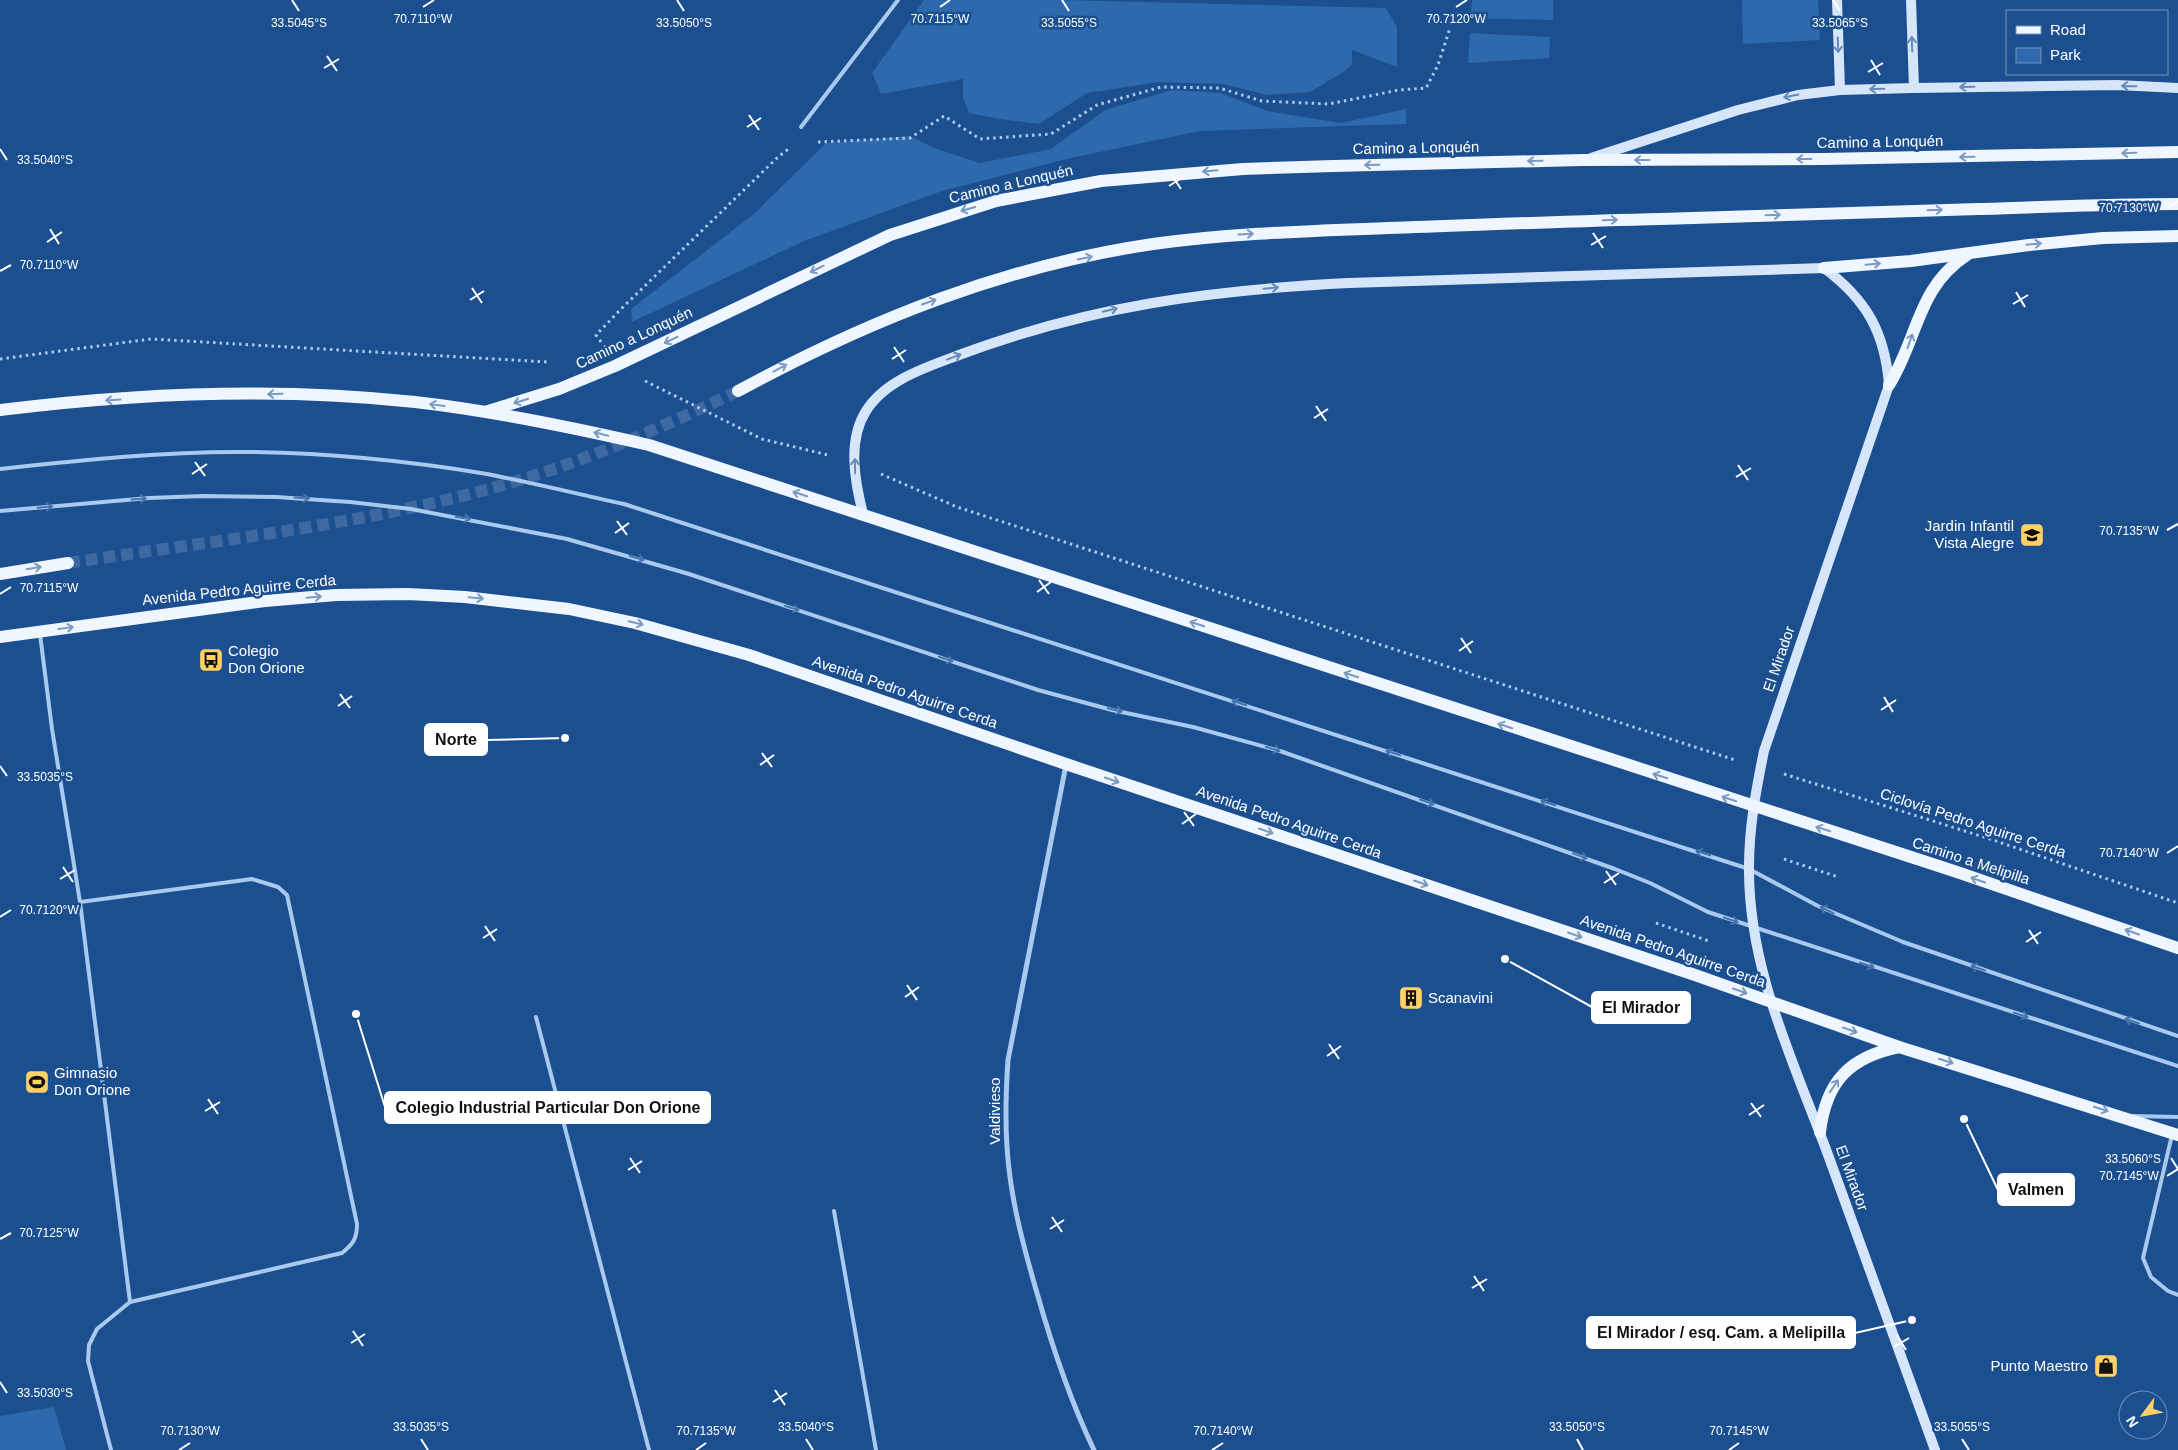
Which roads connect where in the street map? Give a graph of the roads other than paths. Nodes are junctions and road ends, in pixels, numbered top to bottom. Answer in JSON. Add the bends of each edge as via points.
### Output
{"nodes":[{"id":1,"x":898,"y":0,"type":"edge"},
{"id":2,"x":1837,"y":0,"type":"edge"},
{"id":3,"x":1911,"y":0,"type":"edge"},
{"id":4,"x":1914,"y":88,"type":"junction"},
{"id":5,"x":2178,"y":88,"type":"edge"},
{"id":6,"x":1840,"y":90,"type":"junction"},
{"id":7,"x":801,"y":127,"type":"dead end"},
{"id":8,"x":2178,"y":152,"type":"edge"},
{"id":9,"x":1583,"y":160,"type":"junction"},
{"id":10,"x":2178,"y":204,"type":"edge"},
{"id":11,"x":2178,"y":236,"type":"edge"},
{"id":12,"x":1971,"y":253,"type":"junction"},
{"id":13,"x":1824,"y":268,"type":"junction"},
{"id":14,"x":1890,"y":385,"type":"junction"},
{"id":15,"x":738,"y":391,"type":"tunnel mouth"},
{"id":16,"x":0,"y":410,"type":"edge"},
{"id":17,"x":486,"y":412,"type":"junction"},
{"id":18,"x":0,"y":469,"type":"edge"},
{"id":19,"x":0,"y":511,"type":"edge"},
{"id":20,"x":863,"y":514,"type":"junction"},
{"id":21,"x":68,"y":563,"type":"tunnel mouth"},
{"id":22,"x":0,"y":574,"type":"edge"},
{"id":23,"x":39,"y":631,"type":"junction"},
{"id":24,"x":0,"y":637,"type":"edge"},
{"id":25,"x":1066,"y":764,"type":"junction"},
{"id":26,"x":1752,"y":807,"type":"junction"},
{"id":27,"x":1749,"y":869,"type":"junction"},
{"id":28,"x":80,"y":902,"type":"junction"},
{"id":29,"x":1754,"y":928,"type":"junction"},
{"id":30,"x":2178,"y":948,"type":"edge"},
{"id":31,"x":1770,"y":1001,"type":"junction"},
{"id":32,"x":536,"y":1017,"type":"dead end"},
{"id":33,"x":2178,"y":1036,"type":"edge"},
{"id":34,"x":1899,"y":1047,"type":"junction"},
{"id":35,"x":2178,"y":1066,"type":"edge"},
{"id":36,"x":2121,"y":1115,"type":"junction"},
{"id":37,"x":2178,"y":1116,"type":"edge"},
{"id":38,"x":1820,"y":1132,"type":"junction"},
{"id":39,"x":2175,"y":1134,"type":"edge"},
{"id":40,"x":834,"y":1211,"type":"dead end"},
{"id":41,"x":2178,"y":1295,"type":"edge"},
{"id":42,"x":130,"y":1302,"type":"junction"},
{"id":43,"x":111,"y":1450,"type":"edge"},
{"id":44,"x":650,"y":1450,"type":"edge"},
{"id":45,"x":876,"y":1450,"type":"edge"},
{"id":46,"x":1094,"y":1450,"type":"edge"},
{"id":47,"x":1935,"y":1450,"type":"edge"}],
"edges":[{"from":1,"to":7,"type":"lane"},
{"from":2,"to":6,"type":"main road","one_way":true},
{"from":4,"to":3,"type":"main road","one_way":true},
{"from":5,"to":4,"type":"main road","name":"Camino a Lonquén","one_way":true,"via":[[2116,85]]},
{"from":4,"to":6,"type":"main road","name":"Camino a Lonquén","one_way":true},
{"from":6,"to":9,"type":"main road","name":"Camino a Lonquén","one_way":true,"via":[[1768,101]]},
{"from":8,"to":9,"type":"main road","name":"Camino a Lonquén","one_way":true,"via":[[1853,159]]},
{"from":9,"to":17,"type":"main road","name":"Camino a Lonquén","one_way":true,"via":[[1242,168],[1101,181],[996,201],[890,234],[615,366],[559,389]]},
{"from":15,"to":10,"type":"main road","one_way":true,"via":[[843,337],[925,303],[1018,274],[1151,245],[1229,235],[1308,231]]},
{"from":12,"to":11,"type":"main road","one_way":true,"via":[[2102,238]]},
{"from":13,"to":12,"type":"main road","one_way":true},
{"from":14,"to":12,"type":"main road","one_way":true,"via":[[1905,358],[1931,290],[1944,273]]},
{"from":13,"to":14,"type":"main road","name":"El Mirador","via":[[1843,282],[1871,317],[1881,339]]},
{"from":20,"to":13,"type":"main road","one_way":true,"via":[[856,483],[856,441],[859,426],[876,398],[898,382],[947,360],[1066,320],[1178,298],[1289,286]]},
{"from":14,"to":26,"type":"main road","name":"El Mirador","via":[[1764,751]]},
{"from":17,"to":16,"type":"main road","one_way":true,"via":[[406,401],[286,393],[166,396]]},
{"from":20,"to":17,"type":"main road","one_way":true,"via":[[649,445],[565,425]]},
{"from":27,"to":18,"type":"lane","one_way":true,"via":[[624,504],[548,486],[406,463],[250,452],[170,454]]},
{"from":19,"to":29,"type":"lane","one_way":true,"via":[[149,498],[276,497],[411,509],[590,545],[689,574],[1038,690],[1280,751],[1615,869],[1708,912]]},
{"from":26,"to":20,"type":"main road","one_way":true},
{"from":22,"to":21,"type":"main road","one_way":true},
{"from":23,"to":24,"type":"main road","name":"Avenida Pedro Aguirre Cerda"},
{"from":23,"to":25,"type":"main road","name":"Avenida Pedro Aguirre Cerda","one_way":true,"via":[[265,601],[336,595],[408,594],[521,602],[569,609],[692,638]]},
{"from":23,"to":28,"type":"lane"},
{"from":25,"to":31,"type":"main road","name":"Avenida Pedro Aguirre Cerda","one_way":true},
{"from":25,"to":46,"type":"street","name":"Valdivieso","via":[[1008,1060],[1007,1147],[1018,1225],[1036,1290],[1068,1390]]},
{"from":26,"to":27,"type":"main road","name":"El Mirador"},
{"from":30,"to":26,"type":"main road","name":"Camino a Melipilla","one_way":true,"via":[[1957,872]]},
{"from":27,"to":29,"type":"main road","name":"El Mirador"},
{"from":33,"to":27,"type":"lane","one_way":true,"via":[[1902,942],[1818,906]]},
{"from":28,"to":42,"type":"lane"},
{"from":28,"to":42,"type":"lane","via":[[252,879],[278,887],[287,896],[357,1224],[353,1245],[342,1254]]},
{"from":29,"to":31,"type":"main road","name":"El Mirador"},
{"from":29,"to":35,"type":"lane","one_way":true},
{"from":31,"to":34,"type":"main road","one_way":true},
{"from":31,"to":38,"type":"main road","name":"El Mirador"},
{"from":32,"to":44,"type":"lane"},
{"from":34,"to":36,"type":"main road","one_way":true},
{"from":38,"to":34,"type":"main road","one_way":true,"via":[[1822,1111],[1841,1076],[1877,1051]]},
{"from":36,"to":37,"type":"lane"},
{"from":36,"to":39,"type":"main road"},
{"from":38,"to":47,"type":"main road","name":"El Mirador"},
{"from":39,"to":41,"type":"lane","via":[[2143,1258],[2151,1277]]},
{"from":40,"to":45,"type":"lane"},
{"from":42,"to":43,"type":"lane","via":[[97,1330],[89,1345],[88,1361]]}]}
